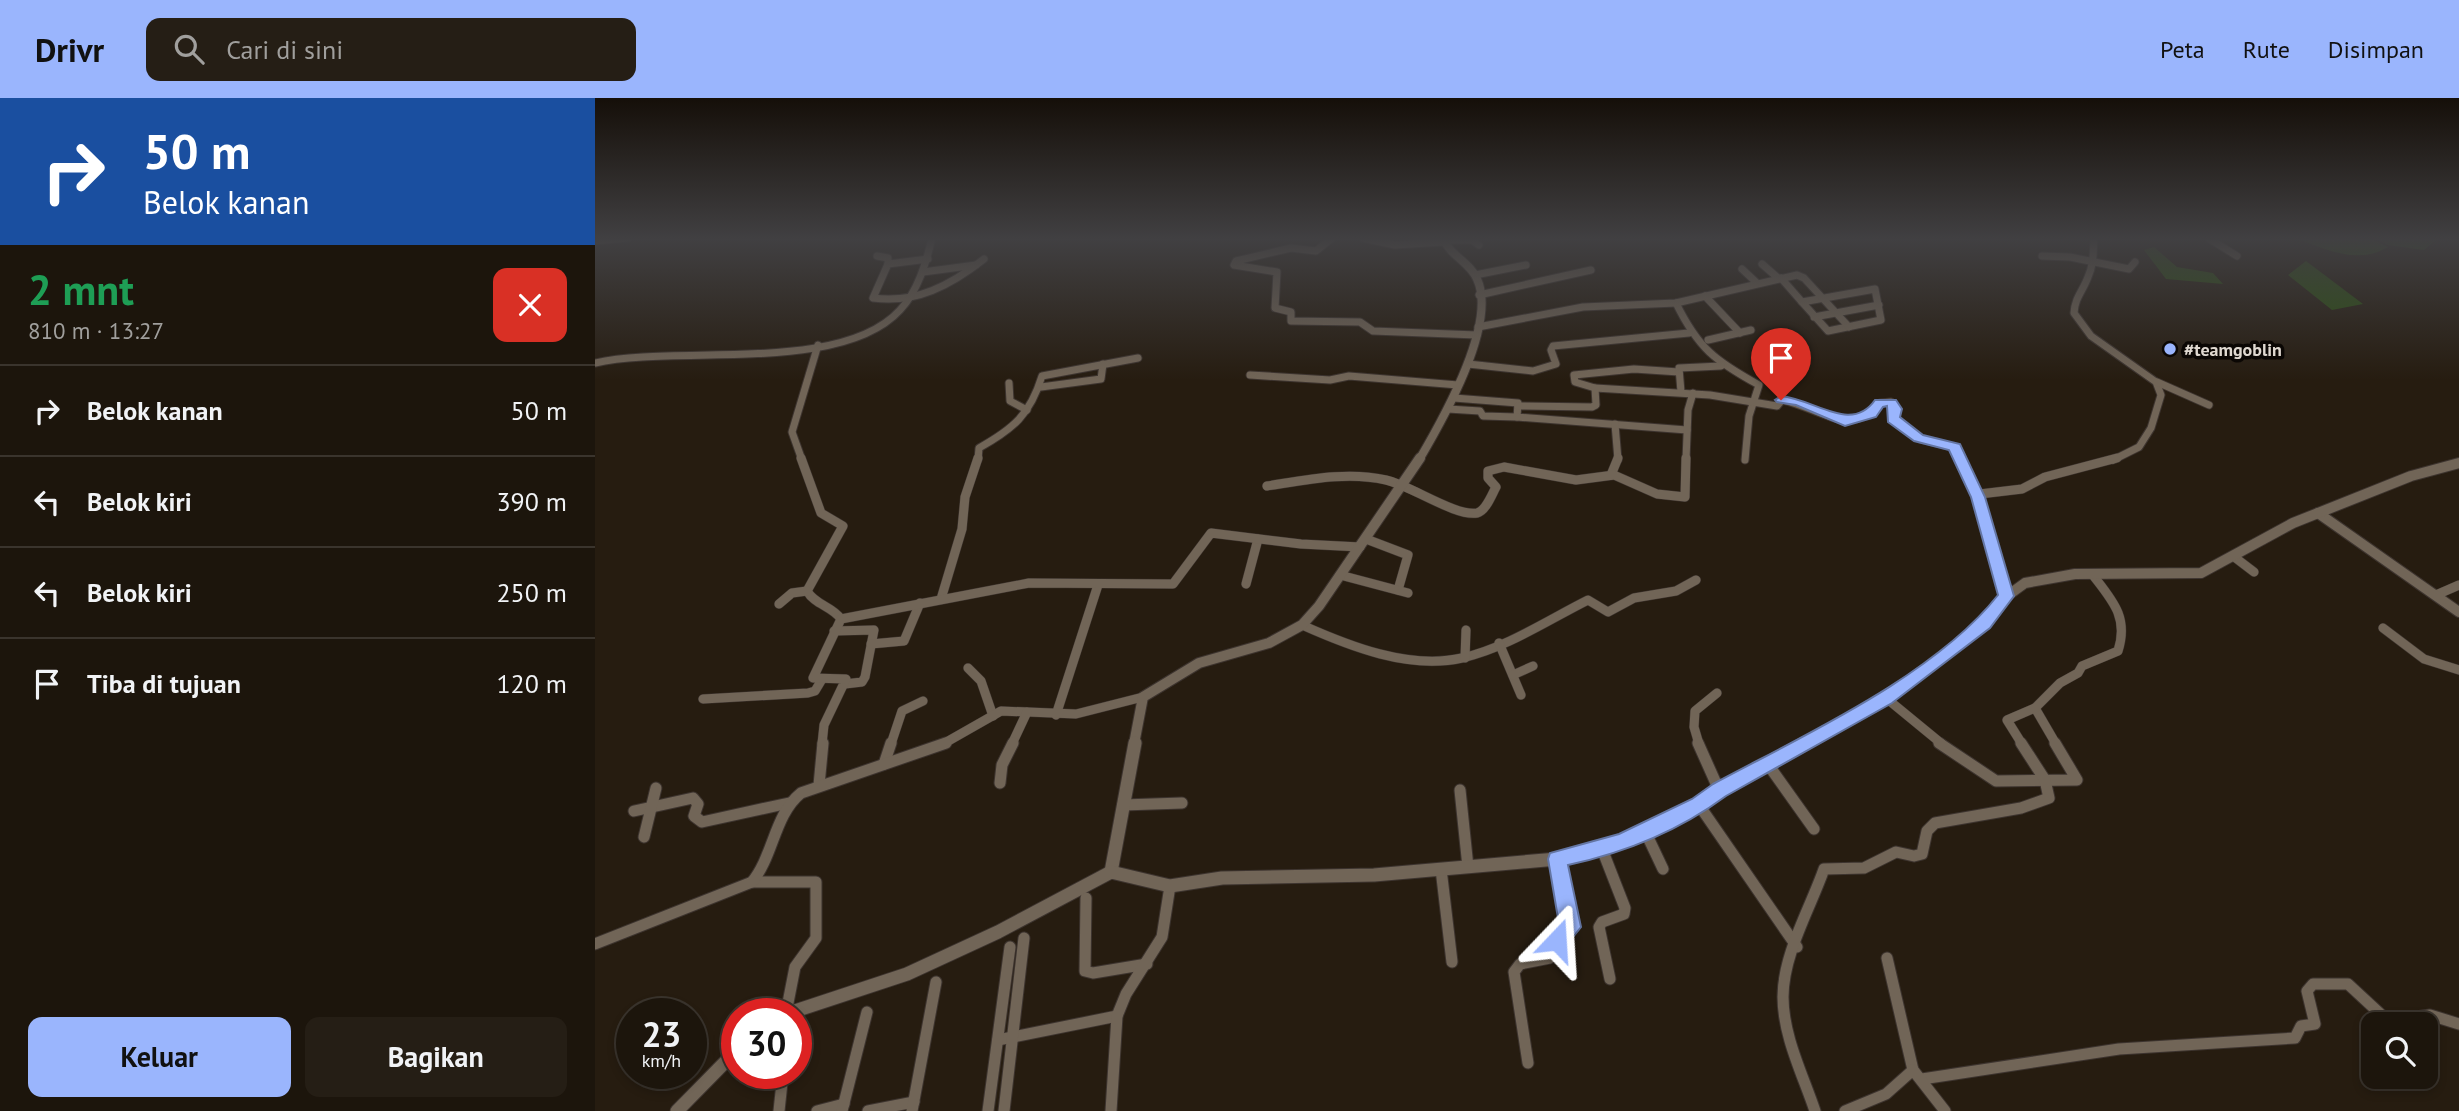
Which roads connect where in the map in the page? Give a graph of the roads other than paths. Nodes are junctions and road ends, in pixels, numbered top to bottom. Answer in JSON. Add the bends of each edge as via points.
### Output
{"nodes":[{"id":1,"x":879,"y":285,"type":"edge"},
{"id":2,"x":915,"y":285,"type":"edge"},
{"id":3,"x":944,"y":285,"type":"edge"},
{"id":4,"x":1276,"y":285,"type":"edge"},
{"id":5,"x":1477,"y":285,"type":"edge"},
{"id":6,"x":1523,"y":285,"type":"edge"},
{"id":7,"x":1748,"y":285,"type":"edge"},
{"id":8,"x":1785,"y":285,"type":"edge"},
{"id":9,"x":1811,"y":285,"type":"edge"},
{"id":10,"x":2084,"y":285,"type":"edge"},
{"id":11,"x":1479,"y":295,"type":"junction"},
{"id":12,"x":1705,"y":296,"type":"junction"},
{"id":13,"x":1823,"y":298,"type":"junction"},
{"id":14,"x":906,"y":299,"type":"junction"},
{"id":15,"x":1800,"y":302,"type":"junction"},
{"id":16,"x":1676,"y":303,"type":"junction"},
{"id":17,"x":1879,"y":305,"type":"junction"},
{"id":18,"x":1836,"y":313,"type":"junction"},
{"id":19,"x":1814,"y":317,"type":"junction"},
{"id":20,"x":1849,"y":327,"type":"junction"},
{"id":21,"x":1751,"y":330,"type":"dead end"},
{"id":22,"x":1478,"y":331,"type":"junction"},
{"id":23,"x":1689,"y":333,"type":"junction"},
{"id":24,"x":1740,"y":333,"type":"junction"},
{"id":25,"x":1709,"y":340,"type":"dead end"},
{"id":26,"x":818,"y":345,"type":"junction"},
{"id":27,"x":1138,"y":358,"type":"dead end"},
{"id":28,"x":595,"y":363,"type":"edge"},
{"id":29,"x":1103,"y":364,"type":"junction"},
{"id":30,"x":1468,"y":364,"type":"junction"},
{"id":31,"x":1721,"y":366,"type":"junction"},
{"id":32,"x":1075,"y":369,"type":"junction"},
{"id":33,"x":1679,"y":372,"type":"junction"},
{"id":34,"x":1250,"y":374,"type":"dead end"},
{"id":35,"x":1074,"y":380,"type":"junction"},
{"id":36,"x":2156,"y":382,"type":"junction"},
{"id":37,"x":1009,"y":383,"type":"dead end"},
{"id":38,"x":1458,"y":385,"type":"junction"},
{"id":39,"x":1041,"y":387,"type":"junction"},
{"id":40,"x":1595,"y":388,"type":"junction"},
{"id":41,"x":1681,"y":392,"type":"junction"},
{"id":42,"x":1693,"y":393,"type":"junction"},
{"id":43,"x":1454,"y":398,"type":"junction"},
{"id":44,"x":1752,"y":402,"type":"junction"},
{"id":45,"x":2209,"y":405,"type":"dead end"},
{"id":46,"x":1518,"y":406,"type":"junction"},
{"id":47,"x":1563,"y":406,"type":"junction"},
{"id":48,"x":1448,"y":409,"type":"junction"},
{"id":49,"x":1027,"y":410,"type":"junction"},
{"id":50,"x":1517,"y":417,"type":"junction"},
{"id":51,"x":1559,"y":420,"type":"junction"},
{"id":52,"x":1615,"y":424,"type":"junction"},
{"id":53,"x":1688,"y":430,"type":"junction"},
{"id":54,"x":1745,"y":460,"type":"dead end"},
{"id":55,"x":2459,"y":463,"type":"edge"},
{"id":56,"x":1611,"y":475,"type":"junction"},
{"id":57,"x":1402,"y":484,"type":"junction"},
{"id":58,"x":1267,"y":486,"type":"dead end"},
{"id":59,"x":1978,"y":497,"type":"junction"},
{"id":60,"x":2318,"y":513,"type":"junction"},
{"id":61,"x":1258,"y":539,"type":"junction"},
{"id":62,"x":1363,"y":543,"type":"junction"},
{"id":63,"x":2233,"y":556,"type":"junction"},
{"id":64,"x":2254,"y":572,"type":"dead end"},
{"id":65,"x":2092,"y":574,"type":"junction"},
{"id":66,"x":1340,"y":575,"type":"junction"},
{"id":67,"x":1696,"y":580,"type":"dead end"},
{"id":68,"x":1246,"y":584,"type":"dead end"},
{"id":69,"x":1098,"y":585,"type":"junction"},
{"id":70,"x":2459,"y":585,"type":"edge"},
{"id":71,"x":1398,"y":590,"type":"junction"},
{"id":72,"x":807,"y":591,"type":"junction"},
{"id":73,"x":1408,"y":593,"type":"dead end"},
{"id":74,"x":2007,"y":596,"type":"junction"},
{"id":75,"x":2436,"y":596,"type":"junction"},
{"id":76,"x":941,"y":599,"type":"junction"},
{"id":77,"x":920,"y":603,"type":"junction"},
{"id":78,"x":779,"y":604,"type":"dead end"},
{"id":79,"x":2459,"y":612,"type":"edge"},
{"id":80,"x":841,"y":619,"type":"junction"},
{"id":81,"x":1302,"y":625,"type":"junction"},
{"id":82,"x":2383,"y":628,"type":"dead end"},
{"id":83,"x":1466,"y":630,"type":"dead end"},
{"id":84,"x":835,"y":631,"type":"junction"},
{"id":85,"x":1499,"y":643,"type":"junction"},
{"id":86,"x":871,"y":644,"type":"junction"},
{"id":87,"x":1465,"y":658,"type":"junction"},
{"id":88,"x":1533,"y":666,"type":"dead end"},
{"id":89,"x":968,"y":668,"type":"dead end"},
{"id":90,"x":2459,"y":670,"type":"edge"},
{"id":91,"x":1513,"y":675,"type":"junction"},
{"id":92,"x":821,"y":681,"type":"junction"},
{"id":93,"x":845,"y":684,"type":"junction"},
{"id":94,"x":1717,"y":694,"type":"dead end"},
{"id":95,"x":1521,"y":695,"type":"dead end"},
{"id":96,"x":1143,"y":697,"type":"junction"},
{"id":97,"x":1886,"y":698,"type":"junction"},
{"id":98,"x":703,"y":699,"type":"dead end"},
{"id":99,"x":923,"y":701,"type":"dead end"},
{"id":100,"x":2035,"y":708,"type":"junction"},
{"id":101,"x":1027,"y":712,"type":"junction"},
{"id":102,"x":1056,"y":715,"type":"junction"},
{"id":103,"x":993,"y":716,"type":"junction"},
{"id":104,"x":1767,"y":763,"type":"junction"},
{"id":105,"x":884,"y":764,"type":"junction"},
{"id":106,"x":2045,"y":780,"type":"junction"},
{"id":107,"x":1000,"y":783,"type":"dead end"},
{"id":108,"x":819,"y":785,"type":"junction"},
{"id":109,"x":656,"y":788,"type":"dead end"},
{"id":110,"x":1460,"y":790,"type":"dead end"},
{"id":111,"x":1720,"y":790,"type":"junction"},
{"id":112,"x":789,"y":803,"type":"junction"},
{"id":113,"x":1182,"y":803,"type":"dead end"},
{"id":114,"x":1123,"y":805,"type":"junction"},
{"id":115,"x":1699,"y":805,"type":"junction"},
{"id":116,"x":654,"y":806,"type":"junction"},
{"id":117,"x":634,"y":811,"type":"dead end"},
{"id":118,"x":1814,"y":828,"type":"dead end"},
{"id":119,"x":1645,"y":831,"type":"junction"},
{"id":120,"x":645,"y":837,"type":"dead end"},
{"id":121,"x":1602,"y":849,"type":"junction"},
{"id":122,"x":1557,"y":859,"type":"junction"},
{"id":123,"x":1468,"y":867,"type":"junction"},
{"id":124,"x":1663,"y":869,"type":"dead end"},
{"id":125,"x":1441,"y":870,"type":"junction"},
{"id":126,"x":1111,"y":872,"type":"junction"},
{"id":127,"x":752,"y":882,"type":"junction"},
{"id":128,"x":1170,"y":886,"type":"junction"},
{"id":129,"x":1086,"y":898,"type":"dead end"},
{"id":130,"x":1024,"y":938,"type":"dead end"},
{"id":131,"x":595,"y":944,"type":"edge"},
{"id":132,"x":1010,"y":947,"type":"dead end"},
{"id":133,"x":1797,"y":947,"type":"junction"},
{"id":134,"x":1887,"y":958,"type":"dead end"},
{"id":135,"x":1452,"y":962,"type":"dead end"},
{"id":136,"x":1147,"y":964,"type":"junction"},
{"id":137,"x":1610,"y":979,"type":"dead end"},
{"id":138,"x":936,"y":982,"type":"dead end"},
{"id":139,"x":789,"y":998,"type":"edge"},
{"id":140,"x":812,"y":1005,"type":"edge"},
{"id":141,"x":867,"y":1012,"type":"dead end"},
{"id":142,"x":1117,"y":1016,"type":"junction"},
{"id":143,"x":2459,"y":1024,"type":"edge"},
{"id":144,"x":1014,"y":1037,"type":"junction"},
{"id":145,"x":998,"y":1040,"type":"junction"},
{"id":146,"x":1528,"y":1063,"type":"dead end"},
{"id":147,"x":721,"y":1066,"type":"edge"},
{"id":148,"x":1917,"y":1074,"type":"junction"},
{"id":149,"x":781,"y":1089,"type":"edge"},
{"id":150,"x":913,"y":1106,"type":"edge"},
{"id":151,"x":843,"y":1108,"type":"edge"},
{"id":152,"x":677,"y":1111,"type":"edge"},
{"id":153,"x":779,"y":1111,"type":"edge"},
{"id":154,"x":817,"y":1111,"type":"edge"},
{"id":155,"x":868,"y":1111,"type":"edge"},
{"id":156,"x":988,"y":1111,"type":"edge"},
{"id":157,"x":1004,"y":1111,"type":"edge"},
{"id":158,"x":1111,"y":1111,"type":"edge"},
{"id":159,"x":1815,"y":1111,"type":"edge"},
{"id":160,"x":1846,"y":1111,"type":"edge"},
{"id":161,"x":1945,"y":1111,"type":"edge"}],
"edges":[{"from":1,"to":14,"type":"street","via":[[873,298]]},
{"from":2,"to":14,"type":"street"},
{"from":3,"to":14,"type":"street"},
{"from":4,"to":22,"type":"street","via":[[1275,308],[1291,312],[1291,321],[1362,323],[1373,331]]},
{"from":5,"to":11,"type":"street"},
{"from":6,"to":11,"type":"street"},
{"from":7,"to":12,"type":"street"},
{"from":8,"to":15,"type":"street"},
{"from":9,"to":13,"type":"street"},
{"from":10,"to":36,"type":"street","via":[[2074,303],[2080,325]]},
{"from":11,"to":22,"type":"street"},
{"from":12,"to":16,"type":"street"},
{"from":12,"to":24,"type":"street"},
{"from":13,"to":15,"type":"street"},
{"from":13,"to":17,"type":"street","via":[[1875,289]]},
{"from":13,"to":18,"type":"street"},
{"from":14,"to":26,"type":"street","via":[[885,322],[844,341]]},
{"from":15,"to":19,"type":"street"},
{"from":16,"to":22,"type":"street","via":[[1583,307]]},
{"from":16,"to":23,"type":"street"},
{"from":17,"to":18,"type":"street"},
{"from":17,"to":20,"type":"street","via":[[1881,320]]},
{"from":18,"to":19,"type":"street"},
{"from":18,"to":20,"type":"street"},
{"from":19,"to":20,"type":"street","via":[[1828,331]]},
{"from":21,"to":24,"type":"street"},
{"from":22,"to":30,"type":"street"},
{"from":23,"to":30,"type":"street","via":[[1553,346],[1556,363],[1541,370]]},
{"from":23,"to":31,"type":"street"},
{"from":24,"to":25,"type":"street"},
{"from":26,"to":28,"type":"street"},
{"from":26,"to":72,"type":"street","via":[[792,432],[821,513],[843,527]]},
{"from":27,"to":29,"type":"street"},
{"from":29,"to":32,"type":"street"},
{"from":29,"to":35,"type":"street","via":[[1101,379]]},
{"from":30,"to":38,"type":"street"},
{"from":31,"to":33,"type":"street","via":[[1681,368]]},
{"from":31,"to":44,"type":"street","via":[[1759,385]]},
{"from":32,"to":35,"type":"street"},
{"from":32,"to":39,"type":"street","via":[[1042,376]]},
{"from":33,"to":40,"type":"street","via":[[1633,369],[1574,375],[1575,382]]},
{"from":33,"to":41,"type":"street"},
{"from":34,"to":38,"type":"street"},
{"from":35,"to":39,"type":"street"},
{"from":36,"to":45,"type":"street"},
{"from":36,"to":59,"type":"street","via":[[2161,395],[2158,409],[2139,447],[2111,461],[2045,477],[2022,489],[1986,491]]},
{"from":37,"to":49,"type":"street","via":[[1010,401]]},
{"from":38,"to":43,"type":"street"},
{"from":39,"to":49,"type":"street"},
{"from":40,"to":41,"type":"street"},
{"from":40,"to":47,"type":"street","via":[[1594,407]]},
{"from":41,"to":42,"type":"street"},
{"from":42,"to":44,"type":"street"},
{"from":42,"to":53,"type":"street"},
{"from":43,"to":46,"type":"street","via":[[1516,402]]},
{"from":43,"to":48,"type":"street"},
{"from":44,"to":54,"type":"street"},
{"from":44,"to":59,"type":"street","via":[[1776,406],[1781,400],[1797,401],[1845,422],[1871,415],[1876,405],[1887,402],[1895,409],[1893,419],[1919,438],[1956,448]]},
{"from":46,"to":47,"type":"street"},
{"from":46,"to":50,"type":"street"},
{"from":47,"to":51,"type":"street"},
{"from":48,"to":50,"type":"street"},
{"from":48,"to":57,"type":"street"},
{"from":49,"to":76,"type":"street","via":[[1007,434],[979,448]]},
{"from":50,"to":51,"type":"street"},
{"from":51,"to":52,"type":"street"},
{"from":52,"to":53,"type":"street"},
{"from":52,"to":56,"type":"street","via":[[1618,461]]},
{"from":53,"to":56,"type":"street","via":[[1687,496],[1657,494]]},
{"from":55,"to":60,"type":"street","via":[[2411,476]]},
{"from":56,"to":57,"type":"street","via":[[1573,479],[1493,468],[1487,474],[1496,487],[1477,513]]},
{"from":57,"to":58,"type":"street","via":[[1359,476]]},
{"from":57,"to":62,"type":"street"},
{"from":59,"to":74,"type":"street"},
{"from":60,"to":63,"type":"street"},
{"from":60,"to":75,"type":"street"},
{"from":61,"to":62,"type":"street"},
{"from":61,"to":68,"type":"street"},
{"from":61,"to":69,"type":"street","via":[[1209,533],[1173,584]]},
{"from":62,"to":66,"type":"street"},
{"from":62,"to":71,"type":"street","via":[[1408,555]]},
{"from":63,"to":64,"type":"street"},
{"from":63,"to":65,"type":"street","via":[[2192,575]]},
{"from":65,"to":74,"type":"street","via":[[2038,580]]},
{"from":65,"to":100,"type":"street","via":[[2125,618],[2118,651],[2082,666],[2048,691]]},
{"from":66,"to":71,"type":"street"},
{"from":66,"to":81,"type":"street"},
{"from":67,"to":85,"type":"street","via":[[1675,591],[1634,598],[1608,612],[1588,600]]},
{"from":69,"to":76,"type":"street","via":[[1029,583]]},
{"from":69,"to":102,"type":"street"},
{"from":70,"to":75,"type":"street"},
{"from":71,"to":73,"type":"street"},
{"from":72,"to":78,"type":"street","via":[[792,593]]},
{"from":72,"to":80,"type":"street","via":[[813,601],[834,609]]},
{"from":74,"to":97,"type":"street","via":[[1984,624]]},
{"from":75,"to":79,"type":"street"},
{"from":76,"to":77,"type":"street"},
{"from":77,"to":80,"type":"street"},
{"from":77,"to":86,"type":"street","via":[[904,641]]},
{"from":80,"to":84,"type":"street"},
{"from":81,"to":87,"type":"street","via":[[1349,646],[1379,653],[1416,659]]},
{"from":81,"to":96,"type":"street","via":[[1281,638],[1206,659]]},
{"from":82,"to":90,"type":"street","via":[[2424,659]]},
{"from":83,"to":87,"type":"street"},
{"from":84,"to":86,"type":"street","via":[[874,630]]},
{"from":84,"to":92,"type":"street","via":[[813,675]]},
{"from":85,"to":87,"type":"street"},
{"from":85,"to":91,"type":"street"},
{"from":86,"to":93,"type":"street","via":[[862,682]]},
{"from":88,"to":91,"type":"street"},
{"from":89,"to":103,"type":"street","via":[[981,681]]},
{"from":91,"to":95,"type":"street"},
{"from":92,"to":93,"type":"street","via":[[843,678]]},
{"from":92,"to":98,"type":"street","via":[[809,693]]},
{"from":93,"to":108,"type":"street","via":[[824,725]]},
{"from":94,"to":111,"type":"street","via":[[1694,712],[1692,723]]},
{"from":96,"to":102,"type":"street"},
{"from":96,"to":114,"type":"street"},
{"from":97,"to":104,"type":"street"},
{"from":97,"to":106,"type":"street","via":[[1929,736],[1996,780]]},
{"from":99,"to":105,"type":"street","via":[[902,711]]},
{"from":100,"to":106,"type":"street","via":[[2007,721]]},
{"from":100,"to":106,"type":"street","via":[[2077,777]]},
{"from":101,"to":102,"type":"street"},
{"from":101,"to":103,"type":"street","via":[[1001,711]]},
{"from":101,"to":107,"type":"street","via":[[1002,765]]},
{"from":103,"to":105,"type":"street","via":[[954,741]]},
{"from":104,"to":111,"type":"street"},
{"from":104,"to":118,"type":"street"},
{"from":105,"to":108,"type":"street"},
{"from":106,"to":133,"type":"street","via":[[2050,796],[2031,806],[1935,823],[1927,831],[1921,854],[1896,852],[1864,868],[1824,869]]},
{"from":108,"to":112,"type":"street"},
{"from":109,"to":116,"type":"street"},
{"from":110,"to":123,"type":"street"},
{"from":111,"to":115,"type":"street"},
{"from":112,"to":116,"type":"street","via":[[702,822],[694,816],[698,804],[693,798]]},
{"from":112,"to":127,"type":"street","via":[[767,867]]},
{"from":113,"to":114,"type":"street"},
{"from":114,"to":126,"type":"street"},
{"from":115,"to":119,"type":"street"},
{"from":115,"to":133,"type":"street"},
{"from":116,"to":117,"type":"street"},
{"from":116,"to":120,"type":"street"},
{"from":119,"to":121,"type":"street"},
{"from":119,"to":124,"type":"street"},
{"from":121,"to":122,"type":"street"},
{"from":121,"to":137,"type":"street","via":[[1625,912],[1599,927]]},
{"from":122,"to":123,"type":"street"},
{"from":122,"to":146,"type":"street","via":[[1570,929],[1560,935],[1550,958],[1520,964],[1514,972]]},
{"from":123,"to":125,"type":"street"},
{"from":125,"to":128,"type":"street","via":[[1221,878]]},
{"from":125,"to":135,"type":"street"},
{"from":126,"to":128,"type":"street"},
{"from":126,"to":140,"type":"street","via":[[907,974]]},
{"from":127,"to":131,"type":"street"},
{"from":127,"to":139,"type":"street","via":[[815,881],[816,933],[792,974]]},
{"from":128,"to":136,"type":"street","via":[[1162,936]]},
{"from":129,"to":136,"type":"street","via":[[1085,971]]},
{"from":130,"to":144,"type":"street"},
{"from":132,"to":145,"type":"street"},
{"from":133,"to":159,"type":"street","via":[[1786,975],[1784,1008]]},
{"from":134,"to":148,"type":"street"},
{"from":136,"to":142,"type":"street"},
{"from":138,"to":150,"type":"street"},
{"from":141,"to":151,"type":"street"},
{"from":142,"to":144,"type":"street"},
{"from":142,"to":158,"type":"street"},
{"from":143,"to":148,"type":"street","via":[[2430,1015],[2388,1021],[2349,984],[2313,984],[2307,991],[2315,1024],[2301,1026],[2295,1038],[2119,1049]]},
{"from":144,"to":145,"type":"street"},
{"from":144,"to":157,"type":"street"},
{"from":145,"to":156,"type":"street"},
{"from":147,"to":152,"type":"street"},
{"from":148,"to":160,"type":"street"},
{"from":148,"to":161,"type":"street"},
{"from":149,"to":153,"type":"street"},
{"from":150,"to":155,"type":"street"},
{"from":151,"to":154,"type":"street"}]}
